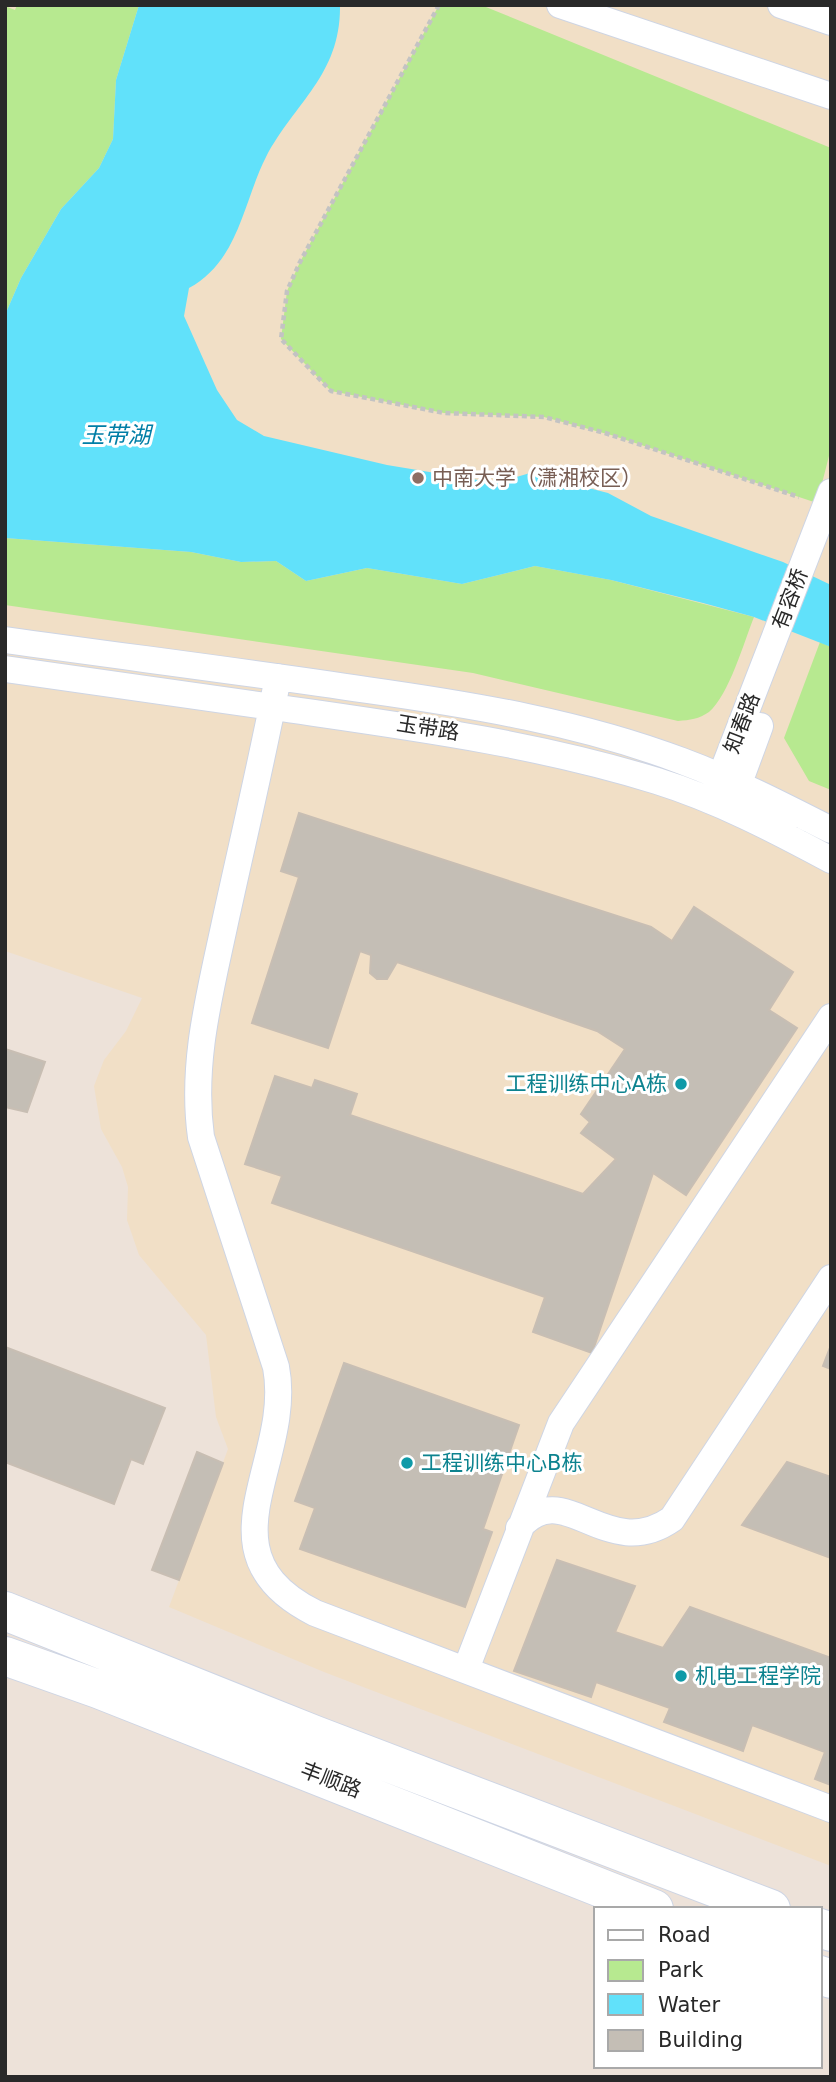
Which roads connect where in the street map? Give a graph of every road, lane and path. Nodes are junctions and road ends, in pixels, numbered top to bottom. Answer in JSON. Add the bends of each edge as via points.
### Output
{"nodes":[{"id":1,"x":439,"y":5,"type":"edge"},
{"id":2,"x":560,"y":5,"type":"edge"},
{"id":3,"x":781,"y":5,"type":"edge"},
{"id":4,"x":831,"y":22,"type":"edge"},
{"id":5,"x":831,"y":96,"type":"edge"},
{"id":6,"x":828,"y":499,"type":"edge"},
{"id":7,"x":831,"y":534,"type":"edge"},
{"id":8,"x":814,"y":557,"type":"junction"},
{"id":9,"x":5,"y":640,"type":"edge"},
{"id":10,"x":780,"y":647,"type":"joint"},
{"id":11,"x":5,"y":669,"type":"edge"},
{"id":12,"x":278,"y":677,"type":"junction"},
{"id":13,"x":272,"y":707,"type":"junction"},
{"id":14,"x":724,"y":794,"type":"junction"},
{"id":15,"x":831,"y":830,"type":"edge"},
{"id":16,"x":831,"y":860,"type":"edge"},
{"id":17,"x":831,"y":1017,"type":"edge"},
{"id":18,"x":831,"y":1278,"type":"edge"},
{"id":19,"x":548,"y":1451,"type":"junction"},
{"id":20,"x":571,"y":1514,"type":"junction"},
{"id":21,"x":519,"y":1528,"type":"junction"},
{"id":22,"x":5,"y":1611,"type":"edge"},
{"id":23,"x":5,"y":1656,"type":"edge"},
{"id":24,"x":466,"y":1669,"type":"junction"},
{"id":25,"x":831,"y":1809,"type":"edge"},
{"id":26,"x":649,"y":1907,"type":"edge"},
{"id":27,"x":766,"y":1907,"type":"edge"}],
"edges":[{"from":1,"to":6,"type":"path","via":[[287,291],[281,339],[331,391],[444,413],[544,417]]},
{"from":2,"to":5,"type":"street"},
{"from":3,"to":4,"type":"street"},
{"from":6,"to":8,"type":"street"},
{"from":7,"to":8,"type":"street"},
{"from":8,"to":10,"type":"street","name":"有容桥"},
{"from":9,"to":12,"type":"street"},
{"from":10,"to":14,"type":"street","name":"知春路"},
{"from":11,"to":13,"type":"street","name":"玉带路"},
{"from":12,"to":13,"type":"street"},
{"from":12,"to":14,"type":"street","via":[[434,700],[612,738],[681,761]]},
{"from":13,"to":14,"type":"street","name":"玉带路","via":[[484,738]]},
{"from":13,"to":24,"type":"street","via":[[212,982],[196,1100],[201,1137],[281,1392],[253,1523],[256,1546],[262,1569],[294,1602]]},
{"from":14,"to":15,"type":"street"},
{"from":14,"to":16,"type":"street","name":"玉带路"},
{"from":17,"to":19,"type":"street","via":[[569,1410]]},
{"from":18,"to":20,"type":"street","via":[[672,1519],[634,1535]]},
{"from":19,"to":20,"type":"street","via":[[545,1471],[549,1489]]},
{"from":19,"to":21,"type":"street"},
{"from":20,"to":21,"type":"street","via":[[536,1512]]},
{"from":21,"to":24,"type":"street"},
{"from":22,"to":27,"type":"main road"},
{"from":23,"to":26,"type":"main road","name":"丰顺路"},
{"from":24,"to":25,"type":"street"}]}
